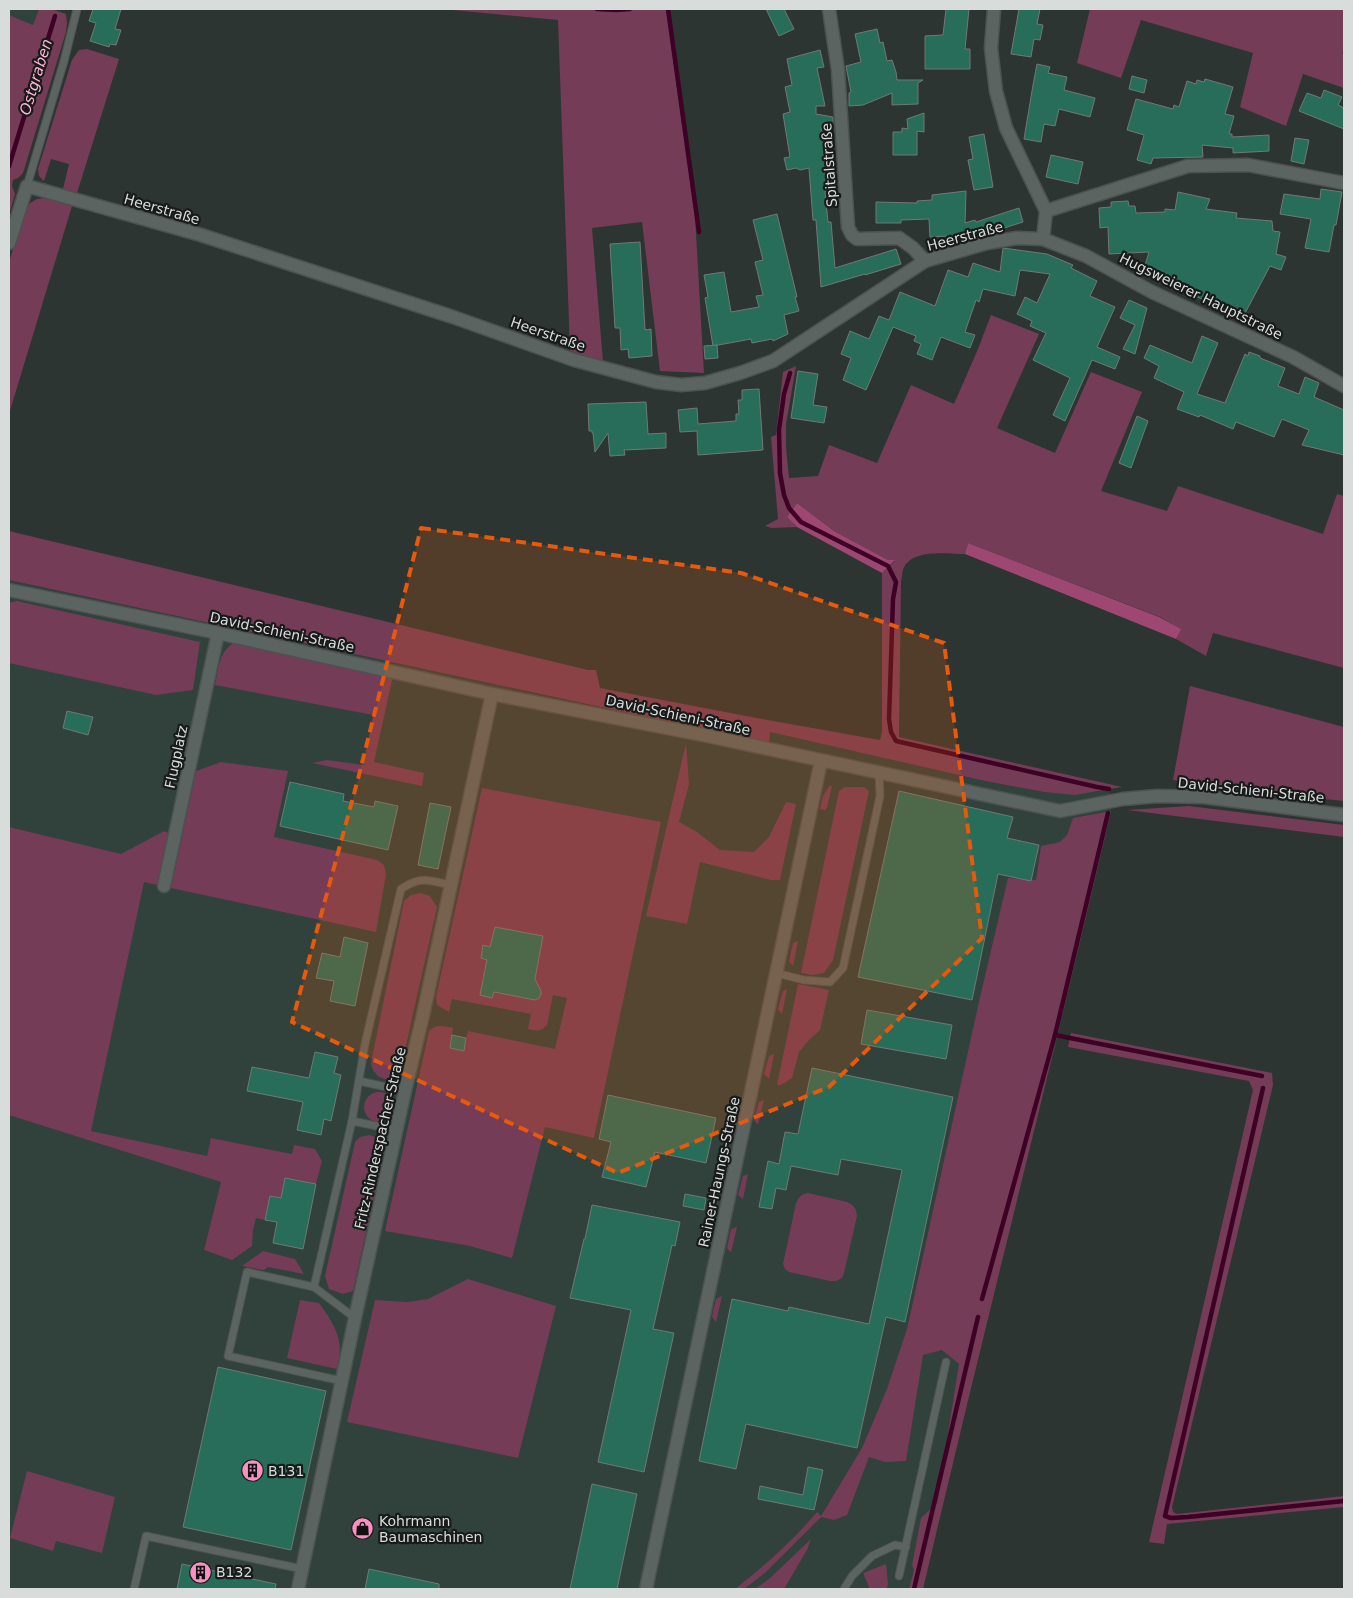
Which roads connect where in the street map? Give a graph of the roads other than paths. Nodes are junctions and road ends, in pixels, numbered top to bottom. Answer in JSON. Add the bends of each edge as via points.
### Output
{"nodes":[{"id":1,"x":77,"y":9,"type":"edge"},
{"id":2,"x":829,"y":9,"type":"edge"},
{"id":3,"x":994,"y":9,"type":"edge"},
{"id":4,"x":1344,"y":183,"type":"edge"},
{"id":5,"x":27,"y":186,"type":"junction"},
{"id":6,"x":1046,"y":211,"type":"junction"},
{"id":7,"x":1043,"y":239,"type":"junction"},
{"id":8,"x":9,"y":243,"type":"edge"},
{"id":9,"x":925,"y":261,"type":"junction"},
{"id":10,"x":1344,"y":386,"type":"edge"},
{"id":11,"x":9,"y":590,"type":"edge"},
{"id":12,"x":218,"y":634,"type":"junction"},
{"id":13,"x":492,"y":694,"type":"junction"},
{"id":14,"x":821,"y":761,"type":"junction"},
{"id":15,"x":879,"y":773,"type":"junction"},
{"id":16,"x":1344,"y":816,"type":"edge"},
{"id":17,"x":450,"y":885,"type":"junction"},
{"id":18,"x":164,"y":886,"type":"dead end"},
{"id":19,"x":776,"y":973,"type":"junction"},
{"id":20,"x":359,"y":1081,"type":"junction"},
{"id":21,"x":405,"y":1091,"type":"junction"},
{"id":22,"x":352,"y":1121,"type":"junction"},
{"id":23,"x":397,"y":1130,"type":"junction"},
{"id":24,"x":314,"y":1288,"type":"junction"},
{"id":25,"x":355,"y":1318,"type":"junction"},
{"id":26,"x":946,"y":1362,"type":"dead end"},
{"id":27,"x":342,"y":1381,"type":"junction"},
{"id":28,"x":906,"y":1547,"type":"junction"},
{"id":29,"x":302,"y":1569,"type":"junction"},
{"id":30,"x":899,"y":1576,"type":"dead end"},
{"id":31,"x":134,"y":1589,"type":"edge"},
{"id":32,"x":298,"y":1589,"type":"edge"},
{"id":33,"x":646,"y":1589,"type":"edge"},
{"id":34,"x":844,"y":1589,"type":"edge"}],
"edges":[{"from":1,"to":5,"type":"lane"},
{"from":2,"to":9,"type":"street","name":"Spitalstraße","via":[[838,70],[848,227],[857,239],[899,238]]},
{"from":3,"to":6,"type":"street","via":[[991,48],[996,91],[1006,128]]},
{"from":4,"to":6,"type":"street","via":[[1248,165],[1188,166]]},
{"from":5,"to":8,"type":"street"},
{"from":5,"to":9,"type":"street","name":"Heerstraße","via":[[201,235],[454,317],[574,360],[656,382],[681,385],[705,383],[773,361]]},
{"from":6,"to":7,"type":"street"},
{"from":7,"to":9,"type":"street","name":"Heerstraße","via":[[1017,238],[988,243]]},
{"from":7,"to":10,"type":"street","name":"Hugsweierer Hauptstraße","via":[[1086,256]]},
{"from":11,"to":12,"type":"street","name":"David-Schieni-Straße"},
{"from":12,"to":13,"type":"street","name":"David-Schieni-Straße"},
{"from":12,"to":18,"type":"street","name":"Flugplatz"},
{"from":13,"to":14,"type":"street","name":"David-Schieni-Straße"},
{"from":13,"to":17,"type":"street","name":"Fritz-Rinderspacher-Straße"},
{"from":14,"to":15,"type":"street","name":"David-Schieni-Straße"},
{"from":14,"to":19,"type":"street","name":"Rainer-Haungs-Straße"},
{"from":15,"to":16,"type":"street","name":"David-Schieni-Straße","via":[[1060,811],[1157,796],[1204,797]]},
{"from":15,"to":19,"type":"lane","via":[[880,796],[843,968],[830,982]]},
{"from":17,"to":20,"type":"lane","via":[[413,881],[401,889]]},
{"from":17,"to":21,"type":"street","name":"Fritz-Rinderspacher-Straße"},
{"from":19,"to":33,"type":"street","name":"Rainer-Haungs-Straße"},
{"from":20,"to":21,"type":"lane"},
{"from":20,"to":22,"type":"lane"},
{"from":21,"to":23,"type":"street","name":"Fritz-Rinderspacher-Straße"},
{"from":22,"to":23,"type":"lane"},
{"from":22,"to":24,"type":"lane"},
{"from":23,"to":25,"type":"street","name":"Fritz-Rinderspacher-Straße"},
{"from":24,"to":25,"type":"lane"},
{"from":24,"to":27,"type":"lane","via":[[247,1272],[228,1356]]},
{"from":25,"to":27,"type":"street","name":"Fritz-Rinderspacher-Straße"},
{"from":26,"to":28,"type":"lane"},
{"from":27,"to":29,"type":"street","name":"Fritz-Rinderspacher-Straße"},
{"from":28,"to":30,"type":"lane"},
{"from":28,"to":34,"type":"lane","via":[[895,1545],[872,1556]]},
{"from":29,"to":31,"type":"lane","via":[[146,1536]]},
{"from":29,"to":32,"type":"street","name":"Fritz-Rinderspacher-Straße"}]}
